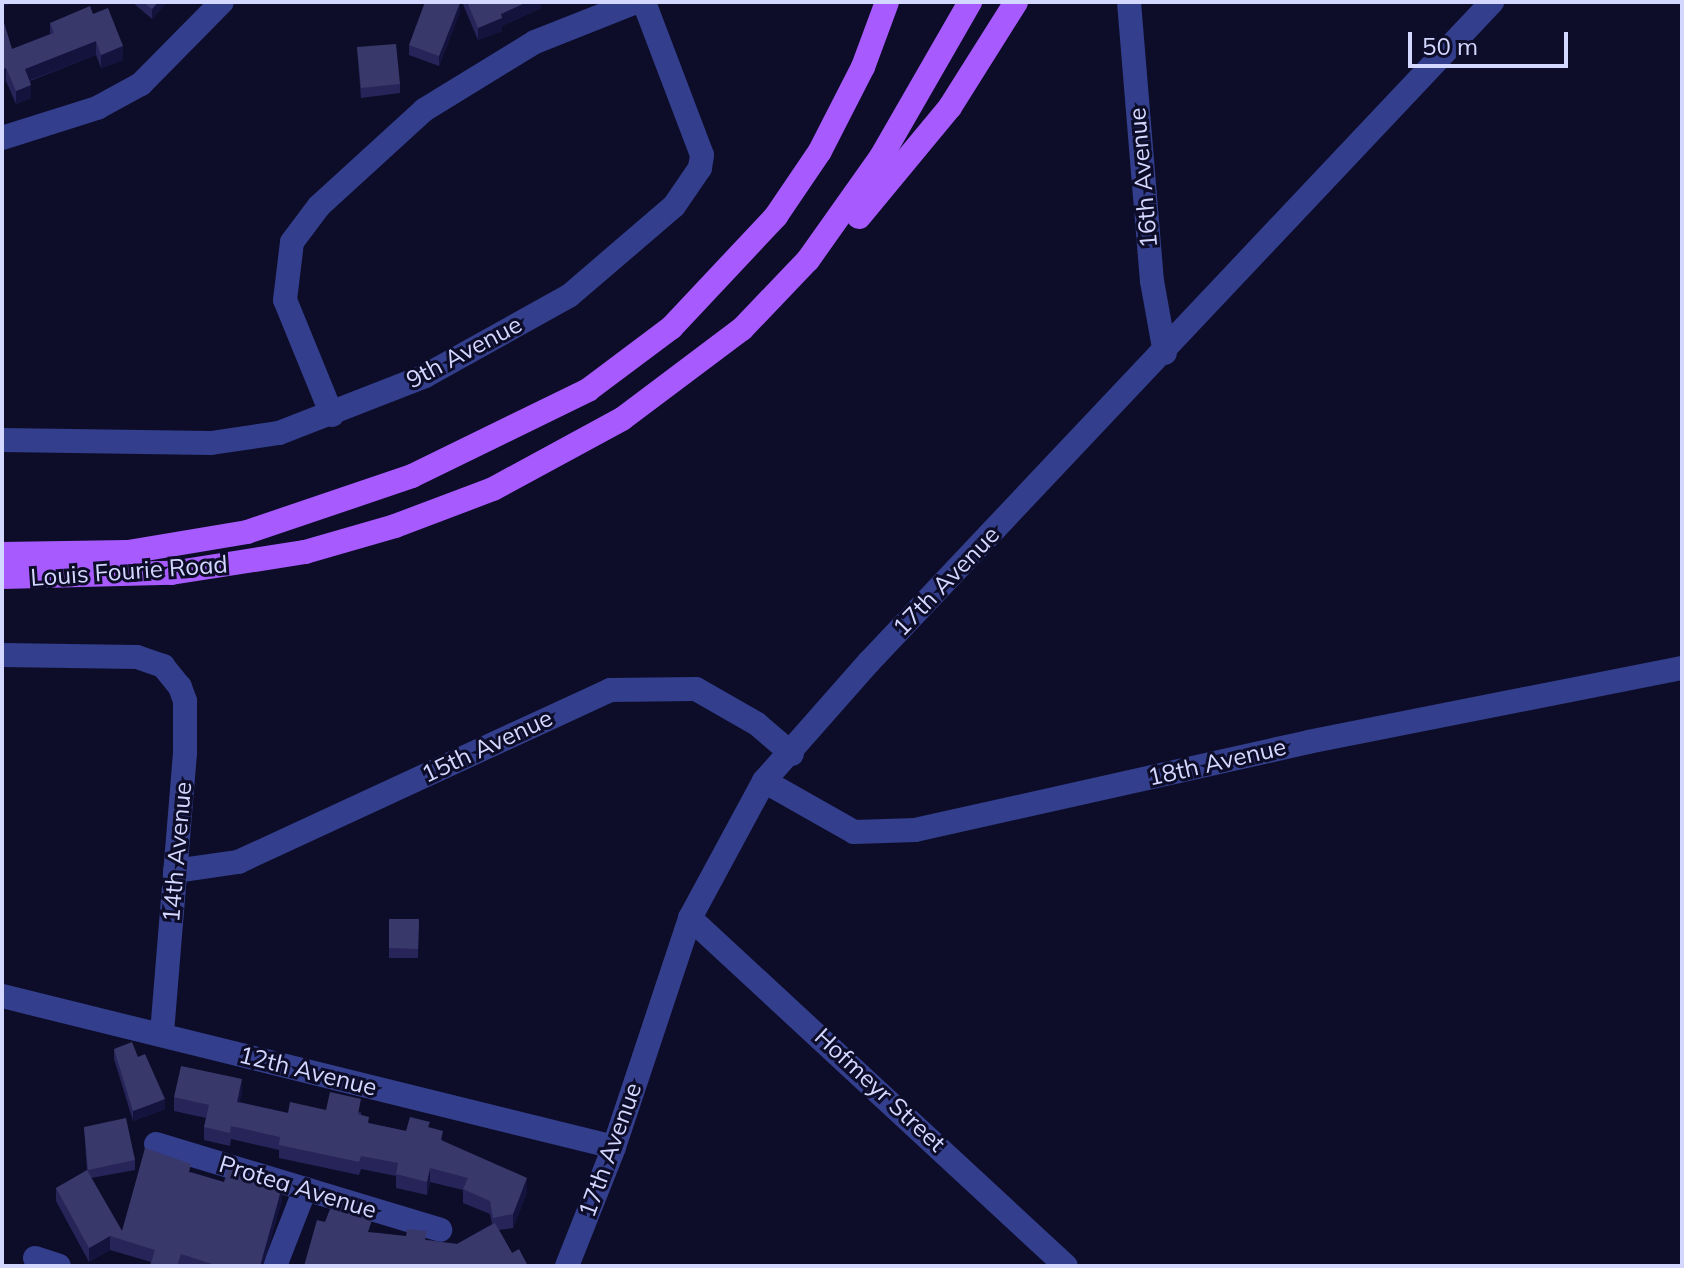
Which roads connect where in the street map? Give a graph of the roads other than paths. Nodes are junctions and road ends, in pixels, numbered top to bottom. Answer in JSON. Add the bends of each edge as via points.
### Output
{"nodes":[{"id":1,"x":222,"y":2,"type":"edge"},
{"id":2,"x":636,"y":2,"type":"edge"},
{"id":3,"x":644,"y":2,"type":"edge"},
{"id":4,"x":887,"y":2,"type":"edge"},
{"id":5,"x":970,"y":2,"type":"edge"},
{"id":6,"x":1016,"y":2,"type":"edge"},
{"id":7,"x":1129,"y":2,"type":"edge"},
{"id":8,"x":1492,"y":2,"type":"edge"},
{"id":9,"x":2,"y":138,"type":"edge"},
{"id":10,"x":881,"y":157,"type":"junction"},
{"id":11,"x":742,"y":329,"type":"junction"},
{"id":12,"x":1165,"y":353,"type":"junction"},
{"id":13,"x":332,"y":415,"type":"junction"},
{"id":14,"x":2,"y":440,"type":"edge"},
{"id":15,"x":2,"y":555,"type":"edge"},
{"id":16,"x":2,"y":577,"type":"edge"},
{"id":17,"x":2,"y":655,"type":"edge"},
{"id":18,"x":1682,"y":668,"type":"edge"},
{"id":19,"x":792,"y":754,"type":"junction"},
{"id":20,"x":764,"y":781,"type":"junction"},
{"id":21,"x":175,"y":871,"type":"junction"},
{"id":22,"x":690,"y":918,"type":"junction"},
{"id":23,"x":2,"y":996,"type":"edge"},
{"id":24,"x":162,"y":1035,"type":"junction"},
{"id":25,"x":156,"y":1144,"type":"dead end"},
{"id":26,"x":614,"y":1147,"type":"junction"},
{"id":27,"x":305,"y":1189,"type":"junction"},
{"id":28,"x":440,"y":1230,"type":"dead end"},
{"id":29,"x":35,"y":1258,"type":"dead end"},
{"id":30,"x":59,"y":1266,"type":"edge"},
{"id":31,"x":275,"y":1266,"type":"edge"},
{"id":32,"x":567,"y":1266,"type":"edge"},
{"id":33,"x":1066,"y":1266,"type":"edge"}],
"edges":[{"from":1,"to":9,"type":"street","via":[[141,84],[97,108]]},
{"from":2,"to":13,"type":"street","via":[[535,42],[436,102],[319,206],[292,242],[285,300]]},
{"from":3,"to":13,"type":"street","name":"9th Avenue","via":[[702,155],[692,186],[569,296],[425,376]]},
{"from":4,"to":15,"type":"main road","via":[[863,67],[820,151],[776,216],[671,328],[588,390],[425,471],[247,532],[128,552]]},
{"from":5,"to":10,"type":"main road","name":"Louis Fourie Road","via":[[942,59]]},
{"from":6,"to":11,"type":"main road","via":[[950,107],[831,253]]},
{"from":7,"to":12,"type":"street","name":"16th Avenue","via":[[1152,281]]},
{"from":8,"to":12,"type":"street","name":"17th Avenue"},
{"from":10,"to":11,"type":"main road","name":"Louis Fourie Road","via":[[808,260]]},
{"from":10,"to":15,"type":"main road","name":"Louis Fourie Road","via":[[804,255],[734,322],[617,411],[489,479],[317,537],[237,553],[91,562]]},
{"from":11,"to":16,"type":"main road","name":"Louis Fourie Road","via":[[622,419],[560,456],[493,489],[395,526],[305,552],[171,573]]},
{"from":12,"to":19,"type":"street","name":"17th Avenue","via":[[869,662]]},
{"from":13,"to":14,"type":"street","name":"9th Avenue","via":[[279,433],[211,443]]},
{"from":17,"to":21,"type":"street","name":"14th Avenue","via":[[137,657],[169,673],[185,701],[186,718]]},
{"from":18,"to":20,"type":"street","name":"18th Avenue","via":[[1308,742],[915,830],[854,832]]},
{"from":19,"to":20,"type":"street","name":"17th Avenue"},
{"from":19,"to":21,"type":"street","name":"15th Avenue","via":[[731,707],[696,689],[610,690],[238,862]]},
{"from":20,"to":22,"type":"street","name":"17th Avenue"},
{"from":21,"to":24,"type":"street","name":"14th Avenue"},
{"from":22,"to":26,"type":"street","name":"17th Avenue"},
{"from":22,"to":33,"type":"street","name":"Hofmeyr Street"},
{"from":23,"to":24,"type":"street","name":"12th Avenue"},
{"from":24,"to":26,"type":"street","name":"12th Avenue"},
{"from":25,"to":27,"type":"street","name":"Protea Avenue"},
{"from":26,"to":32,"type":"street","name":"17th Avenue"},
{"from":27,"to":28,"type":"street","name":"Protea Avenue"},
{"from":27,"to":31,"type":"street"},
{"from":29,"to":30,"type":"street"}]}
